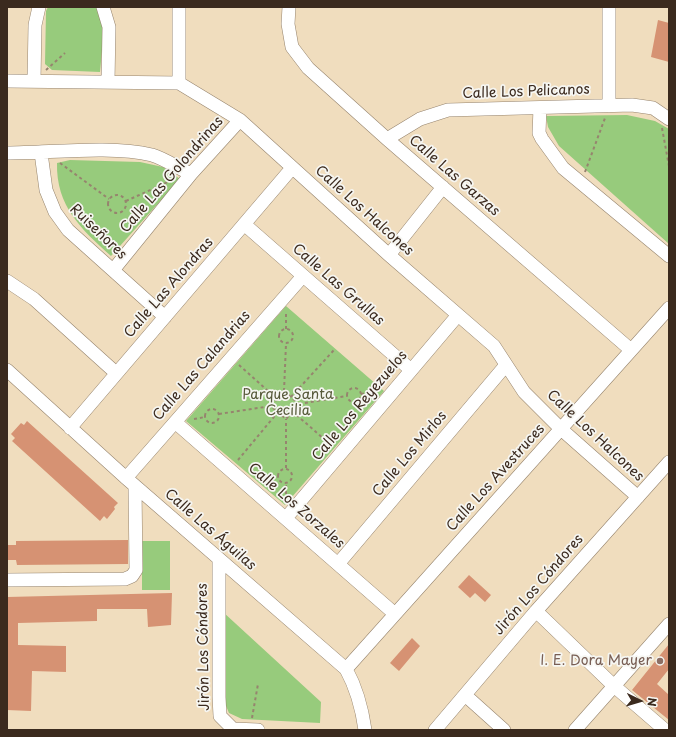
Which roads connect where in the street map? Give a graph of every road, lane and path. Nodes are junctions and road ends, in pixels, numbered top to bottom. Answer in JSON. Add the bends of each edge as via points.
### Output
{"nodes":[{"id":1,"x":39,"y":7,"type":"edge"},
{"id":2,"x":103,"y":7,"type":"edge"},
{"id":3,"x":179,"y":7,"type":"edge"},
{"id":4,"x":289,"y":7,"type":"edge"},
{"id":5,"x":609,"y":7,"type":"edge"},
{"id":6,"x":65,"y":53,"type":"dead end"},
{"id":7,"x":7,"y":81,"type":"edge"},
{"id":8,"x":34,"y":81,"type":"junction"},
{"id":9,"x":108,"y":82,"type":"junction"},
{"id":10,"x":178,"y":83,"type":"junction"},
{"id":11,"x":609,"y":106,"type":"junction"},
{"id":12,"x":540,"y":108,"type":"junction"},
{"id":13,"x":664,"y":115,"type":"edge"},
{"id":14,"x":240,"y":120,"type":"junction"},
{"id":15,"x":387,"y":139,"type":"junction"},
{"id":16,"x":7,"y":153,"type":"edge"},
{"id":17,"x":44,"y":153,"type":"junction"},
{"id":18,"x":669,"y":166,"type":"edge"},
{"id":19,"x":292,"y":168,"type":"junction"},
{"id":20,"x":189,"y":173,"type":"junction"},
{"id":21,"x":581,"y":182,"type":"junction"},
{"id":22,"x":443,"y":187,"type":"junction"},
{"id":23,"x":109,"y":199,"type":"junction"},
{"id":24,"x":126,"y":202,"type":"junction"},
{"id":25,"x":244,"y":224,"type":"junction"},
{"id":26,"x":388,"y":255,"type":"junction"},
{"id":27,"x":669,"y":256,"type":"edge"},
{"id":28,"x":114,"y":269,"type":"junction"},
{"id":29,"x":303,"y":276,"type":"junction"},
{"id":30,"x":7,"y":281,"type":"edge"},
{"id":31,"x":286,"y":308,"type":"dead end"},
{"id":32,"x":669,"y":308,"type":"edge"},
{"id":33,"x":458,"y":315,"type":"junction"},
{"id":34,"x":165,"y":317,"type":"junction"},
{"id":35,"x":286,"y":329,"type":"junction"},
{"id":36,"x":286,"y":344,"type":"junction"},
{"id":37,"x":334,"y":350,"type":"dead end"},
{"id":38,"x":631,"y":350,"type":"junction"},
{"id":39,"x":231,"y":358,"type":"junction"},
{"id":40,"x":506,"y":365,"type":"junction"},
{"id":41,"x":7,"y":370,"type":"edge"},
{"id":42,"x":411,"y":370,"type":"junction"},
{"id":43,"x":116,"y":373,"type":"junction"},
{"id":44,"x":284,"y":391,"type":"junction"},
{"id":45,"x":381,"y":391,"type":"dead end"},
{"id":46,"x":361,"y":394,"type":"junction"},
{"id":47,"x":346,"y":396,"type":"junction"},
{"id":48,"x":291,"y":397,"type":"junction"},
{"id":49,"x":277,"y":399,"type":"junction"},
{"id":50,"x":299,"y":404,"type":"junction"},
{"id":51,"x":271,"y":406,"type":"junction"},
{"id":52,"x":278,"y":412,"type":"junction"},
{"id":53,"x":292,"y":412,"type":"junction"},
{"id":54,"x":219,"y":414,"type":"junction"},
{"id":55,"x":286,"y":419,"type":"junction"},
{"id":56,"x":175,"y":422,"type":"junction"},
{"id":57,"x":70,"y":428,"type":"junction"},
{"id":58,"x":561,"y":429,"type":"junction"},
{"id":59,"x":341,"y":453,"type":"junction"},
{"id":60,"x":669,"y":462,"type":"edge"},
{"id":61,"x":286,"y":468,"type":"junction"},
{"id":62,"x":230,"y":470,"type":"junction"},
{"id":63,"x":130,"y":482,"type":"junction"},
{"id":64,"x":638,"y":497,"type":"junction"},
{"id":65,"x":286,"y":518,"type":"junction"},
{"id":66,"x":219,"y":559,"type":"junction"},
{"id":67,"x":338,"y":564,"type":"junction"},
{"id":68,"x":7,"y":580,"type":"edge"},
{"id":69,"x":536,"y":611,"type":"junction"},
{"id":70,"x":395,"y":614,"type":"junction"},
{"id":71,"x":669,"y":624,"type":"edge"},
{"id":72,"x":346,"y":669,"type":"junction"},
{"id":73,"x":258,"y":684,"type":"dead end"},
{"id":74,"x":614,"y":686,"type":"junction"},
{"id":75,"x":465,"y":695,"type":"junction"},
{"id":76,"x":250,"y":730,"type":"edge"},
{"id":77,"x":258,"y":730,"type":"edge"},
{"id":78,"x":365,"y":730,"type":"edge"},
{"id":79,"x":435,"y":730,"type":"edge"},
{"id":80,"x":504,"y":730,"type":"edge"},
{"id":81,"x":575,"y":730,"type":"edge"},
{"id":82,"x":665,"y":730,"type":"edge"}],
"edges":[{"from":1,"to":8,"type":"street","via":[[35,25]]},
{"from":2,"to":9,"type":"street","via":[[109,27]]},
{"from":3,"to":10,"type":"street"},
{"from":4,"to":15,"type":"street","name":"Calle Las Garzas","via":[[288,24],[292,47],[308,68]]},
{"from":5,"to":11,"type":"street"},
{"from":6,"to":8,"type":"path"},
{"from":7,"to":8,"type":"street"},
{"from":8,"to":9,"type":"street"},
{"from":9,"to":10,"type":"street"},
{"from":10,"to":14,"type":"street","name":"Calle Los Halcones"},
{"from":11,"to":12,"type":"street","name":"Calle Los Pelicanos"},
{"from":11,"to":13,"type":"street","name":"Calle Los Pelicanos","via":[[632,105],[653,108]]},
{"from":11,"to":21,"type":"path"},
{"from":12,"to":15,"type":"street","name":"Calle Los Pelicanos","via":[[448,110],[420,119]]},
{"from":12,"to":21,"type":"street","via":[[539,133],[542,139],[563,168]]},
{"from":13,"to":18,"type":"path"},
{"from":14,"to":19,"type":"street","name":"Calle Los Halcones"},
{"from":14,"to":20,"type":"street","name":"Calle Las Golondrinas"},
{"from":15,"to":22,"type":"street","name":"Calle Las Garzas"},
{"from":16,"to":17,"type":"street"},
{"from":17,"to":20,"type":"street","via":[[115,150],[135,152],[154,156]]},
{"from":17,"to":23,"type":"path"},
{"from":17,"to":28,"type":"street","name":"Ruiseñores","via":[[46,190],[55,212],[68,230]]},
{"from":19,"to":25,"type":"street","name":"Calle Las Alondras"},
{"from":19,"to":26,"type":"street","name":"Calle Los Halcones"},
{"from":20,"to":24,"type":"path"},
{"from":20,"to":28,"type":"street","name":"Calle Las Golondrinas"},
{"from":21,"to":27,"type":"street"},
{"from":22,"to":26,"type":"street"},
{"from":22,"to":38,"type":"street","name":"Calle Las Garzas"},
{"from":23,"to":24,"type":"path","via":[[117,195]]},
{"from":23,"to":24,"type":"path","via":[[108,207],[116,214],[124,210]]},
{"from":25,"to":29,"type":"street","name":"Calle Las Grullas"},
{"from":25,"to":34,"type":"street","name":"Calle Las Alondras"},
{"from":26,"to":33,"type":"street","name":"Calle Los Halcones"},
{"from":28,"to":34,"type":"street","name":"Ruiseñores"},
{"from":29,"to":39,"type":"street","name":"Calle Las Calandrias"},
{"from":29,"to":42,"type":"street","name":"Calle Las Grullas"},
{"from":30,"to":43,"type":"street","via":[[34,299]]},
{"from":31,"to":35,"type":"path"},
{"from":32,"to":38,"type":"street","name":"Calle Los Avestruces"},
{"from":33,"to":40,"type":"street","name":"Calle Los Halcones","via":[[494,346]]},
{"from":33,"to":42,"type":"street","name":"Calle Los Reyezuelos"},
{"from":34,"to":43,"type":"street","name":"Calle Las Alondras"},
{"from":35,"to":36,"type":"path","via":[[293,335],[292,340]]},
{"from":35,"to":36,"type":"path","via":[[278,336]]},
{"from":36,"to":44,"type":"path"},
{"from":37,"to":48,"type":"path"},
{"from":38,"to":58,"type":"street","name":"Calle Los Avestruces"},
{"from":39,"to":49,"type":"path"},
{"from":39,"to":56,"type":"street","name":"Calle Las Calandrias"},
{"from":40,"to":58,"type":"street","name":"Calle Los Halcones","via":[[524,392]]},
{"from":40,"to":67,"type":"street","name":"Calle Los Mirlos"},
{"from":41,"to":57,"type":"street","name":"Calle Las Águilas"},
{"from":42,"to":59,"type":"street","name":"Calle Los Reyezuelos"},
{"from":43,"to":57,"type":"street","name":"Calle Las Alondras"},
{"from":44,"to":48,"type":"path"},
{"from":44,"to":49,"type":"path"},
{"from":45,"to":46,"type":"path"},
{"from":46,"to":47,"type":"path","via":[[351,388]]},
{"from":46,"to":47,"type":"path","via":[[360,399],[354,403]]},
{"from":47,"to":50,"type":"path"},
{"from":48,"to":50,"type":"path"},
{"from":49,"to":51,"type":"path"},
{"from":50,"to":53,"type":"path"},
{"from":51,"to":52,"type":"path"},
{"from":51,"to":54,"type":"path"},
{"from":52,"to":55,"type":"path"},
{"from":52,"to":62,"type":"path"},
{"from":53,"to":55,"type":"path"},
{"from":53,"to":59,"type":"path"},
{"from":54,"to":54,"type":"path","via":[[218,420],[214,423],[208,422],[205,418],[210,409]]},
{"from":55,"to":61,"type":"path"},
{"from":56,"to":62,"type":"street","name":"Calle Los Zorzales"},
{"from":56,"to":63,"type":"street","name":"Calle Las Calandrias"},
{"from":57,"to":63,"type":"street","name":"Calle Las Águilas"},
{"from":58,"to":64,"type":"street","name":"Calle Los Halcones"},
{"from":58,"to":70,"type":"street","name":"Calle Los Avestruces"},
{"from":59,"to":65,"type":"street","name":"Calle Los Reyezuelos"},
{"from":60,"to":64,"type":"street","name":"Jirón Los Cóndores"},
{"from":61,"to":61,"type":"path","via":[[292,477],[286,483],[281,482],[278,476],[281,470]]},
{"from":62,"to":65,"type":"street","name":"Calle Los Zorzales"},
{"from":63,"to":66,"type":"street","name":"Calle Las Águilas"},
{"from":63,"to":68,"type":"street","via":[[136,570],[132,576],[125,579]]},
{"from":64,"to":69,"type":"street","name":"Jirón Los Cóndores"},
{"from":65,"to":67,"type":"street","name":"Calle Los Zorzales"},
{"from":66,"to":72,"type":"street","name":"Calle Las Águilas"},
{"from":66,"to":76,"type":"street","name":"Jirón Los Cóndores","via":[[220,716],[233,729]]},
{"from":67,"to":70,"type":"street","name":"Calle Los Zorzales"},
{"from":69,"to":74,"type":"street"},
{"from":69,"to":75,"type":"street","name":"Jirón Los Cóndores"},
{"from":70,"to":72,"type":"street","name":"Calle Los Avestruces"},
{"from":71,"to":74,"type":"street"},
{"from":72,"to":78,"type":"street","name":"Calle Las Águilas","via":[[356,687]]},
{"from":73,"to":76,"type":"path"},
{"from":74,"to":81,"type":"street"},
{"from":74,"to":82,"type":"street"},
{"from":75,"to":79,"type":"street","name":"Jirón Los Cóndores"},
{"from":75,"to":80,"type":"street"},
{"from":76,"to":77,"type":"street","name":"Jirón Los Cóndores"}]}
